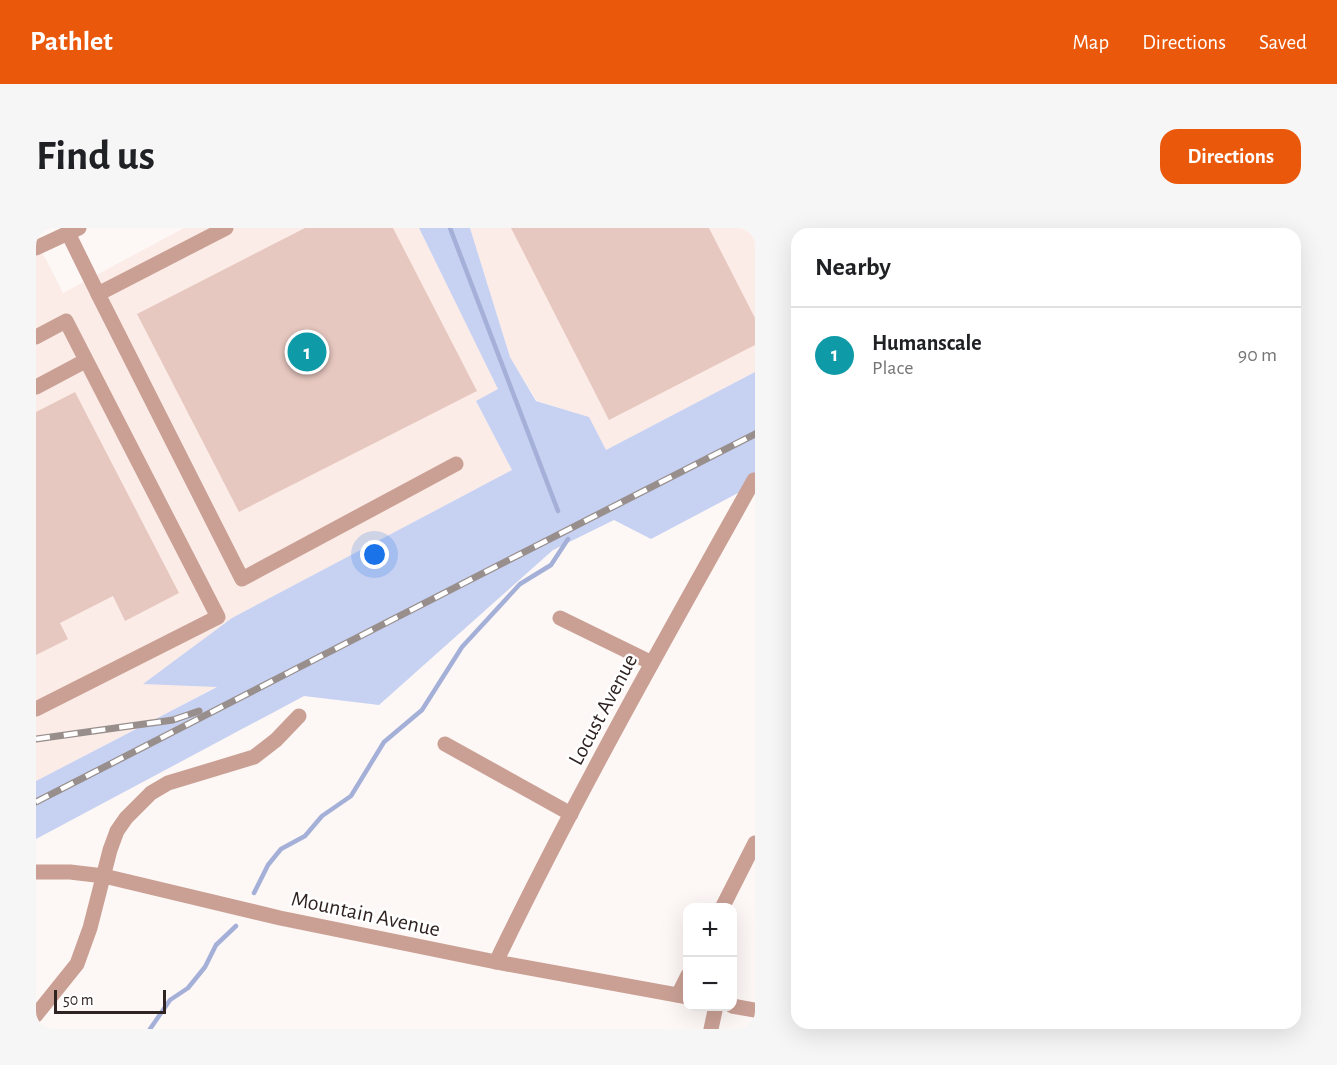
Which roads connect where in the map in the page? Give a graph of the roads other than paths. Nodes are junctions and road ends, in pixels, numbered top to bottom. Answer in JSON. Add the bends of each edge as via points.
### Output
{"nodes":[{"id":1,"x":226,"y":228,"type":"edge"},
{"id":2,"x":74,"y":230,"type":"edge"},
{"id":3,"x":36,"y":247,"type":"edge"},
{"id":4,"x":98,"y":294,"type":"junction"},
{"id":5,"x":36,"y":337,"type":"edge"},
{"id":6,"x":85,"y":361,"type":"junction"},
{"id":7,"x":36,"y":387,"type":"edge"},
{"id":8,"x":456,"y":464,"type":"dead end"},
{"id":9,"x":754,"y":480,"type":"edge"},
{"id":10,"x":560,"y":618,"type":"dead end"},
{"id":11,"x":652,"y":663,"type":"junction"},
{"id":12,"x":36,"y":710,"type":"edge"},
{"id":13,"x":299,"y":716,"type":"dead end"},
{"id":14,"x":445,"y":744,"type":"dead end"},
{"id":15,"x":571,"y":814,"type":"junction"},
{"id":16,"x":755,"y":843,"type":"edge"},
{"id":17,"x":36,"y":872,"type":"edge"},
{"id":18,"x":104,"y":876,"type":"junction"},
{"id":19,"x":725,"y":903,"type":"edge"},
{"id":20,"x":496,"y":963,"type":"junction"},
{"id":21,"x":683,"y":996,"type":"edge"},
{"id":22,"x":737,"y":1007,"type":"edge"},
{"id":23,"x":755,"y":1010,"type":"edge"},
{"id":24,"x":715,"y":1011,"type":"edge"},
{"id":25,"x":36,"y":1015,"type":"edge"},
{"id":26,"x":711,"y":1029,"type":"edge"}],
"edges":[{"from":1,"to":4,"type":"street"},
{"from":2,"to":3,"type":"street"},
{"from":2,"to":4,"type":"street"},
{"from":4,"to":8,"type":"street","via":[[242,579]]},
{"from":5,"to":6,"type":"street","via":[[66,321]]},
{"from":6,"to":7,"type":"street"},
{"from":6,"to":12,"type":"street","via":[[218,617]]},
{"from":9,"to":11,"type":"street","name":"Locust Avenue"},
{"from":10,"to":11,"type":"street"},
{"from":11,"to":15,"type":"street","name":"Locust Avenue"},
{"from":13,"to":18,"type":"street","via":[[254,757],[168,783],[151,793],[117,831]]},
{"from":14,"to":15,"type":"street"},
{"from":15,"to":20,"type":"street","name":"Locust Avenue"},
{"from":16,"to":19,"type":"street"},
{"from":17,"to":18,"type":"street","name":"Mountain Avenue"},
{"from":18,"to":20,"type":"street","name":"Mountain Avenue","via":[[268,916]]},
{"from":18,"to":25,"type":"street","via":[[77,964]]},
{"from":20,"to":21,"type":"street","name":"Mountain Avenue"},
{"from":22,"to":23,"type":"street"},
{"from":24,"to":26,"type":"street"}]}
